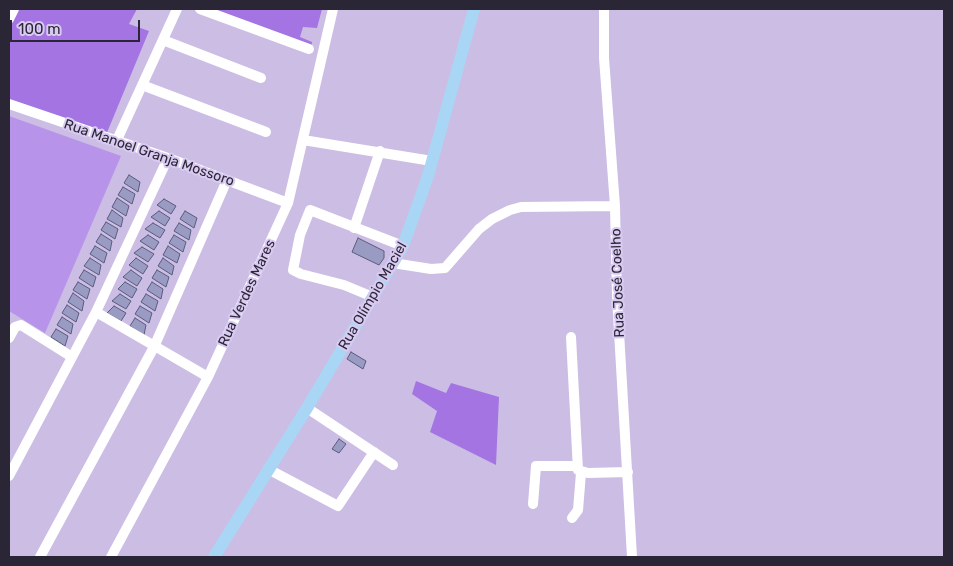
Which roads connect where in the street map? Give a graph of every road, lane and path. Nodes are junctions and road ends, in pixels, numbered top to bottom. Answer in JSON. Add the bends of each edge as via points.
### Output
{"nodes":[{"id":1,"x":14,"y":9,"type":"edge"},
{"id":2,"x":177,"y":9,"type":"edge"},
{"id":3,"x":200,"y":9,"type":"edge"},
{"id":4,"x":334,"y":9,"type":"edge"},
{"id":5,"x":474,"y":9,"type":"edge"},
{"id":6,"x":604,"y":9,"type":"edge"},
{"id":7,"x":9,"y":19,"type":"edge"},
{"id":8,"x":163,"y":40,"type":"junction"},
{"id":9,"x":309,"y":49,"type":"dead end"},
{"id":10,"x":260,"y":78,"type":"dead end"},
{"id":11,"x":142,"y":85,"type":"junction"},
{"id":12,"x":9,"y":104,"type":"edge"},
{"id":13,"x":266,"y":132,"type":"dead end"},
{"id":14,"x":303,"y":140,"type":"junction"},
{"id":15,"x":116,"y":142,"type":"junction"},
{"id":16,"x":380,"y":151,"type":"junction"},
{"id":17,"x":168,"y":158,"type":"junction"},
{"id":18,"x":432,"y":161,"type":"junction"},
{"id":19,"x":227,"y":180,"type":"junction"},
{"id":20,"x":288,"y":203,"type":"junction"},
{"id":21,"x":615,"y":206,"type":"junction"},
{"id":22,"x":354,"y":228,"type":"junction"},
{"id":23,"x":403,"y":246,"type":"junction"},
{"id":24,"x":393,"y":263,"type":"junction"},
{"id":25,"x":372,"y":298,"type":"junction"},
{"id":26,"x":96,"y":312,"type":"junction"},
{"id":27,"x":571,"y":337,"type":"dead end"},
{"id":28,"x":9,"y":338,"type":"edge"},
{"id":29,"x":154,"y":347,"type":"junction"},
{"id":30,"x":72,"y":357,"type":"junction"},
{"id":31,"x":208,"y":377,"type":"junction"},
{"id":32,"x":307,"y":408,"type":"junction"},
{"id":33,"x":374,"y":452,"type":"junction"},
{"id":34,"x":393,"y":465,"type":"dead end"},
{"id":35,"x":268,"y":469,"type":"junction"},
{"id":36,"x":579,"y":470,"type":"junction"},
{"id":37,"x":628,"y":472,"type":"junction"},
{"id":38,"x":9,"y":476,"type":"edge"},
{"id":39,"x":533,"y":504,"type":"dead end"},
{"id":40,"x":572,"y":518,"type":"dead end"},
{"id":41,"x":40,"y":557,"type":"edge"},
{"id":42,"x":111,"y":557,"type":"edge"},
{"id":43,"x":214,"y":557,"type":"edge"},
{"id":44,"x":632,"y":557,"type":"edge"}],
"edges":[{"from":1,"to":7,"type":"street"},
{"from":2,"to":8,"type":"street"},
{"from":3,"to":9,"type":"street"},
{"from":4,"to":14,"type":"street","name":"Rua Verdes Mares"},
{"from":5,"to":18,"type":"main road","name":"Rua Olímpio Maciel"},
{"from":6,"to":21,"type":"street","name":"Rua José Coelho","via":[[604,58]]},
{"from":8,"to":10,"type":"street"},
{"from":8,"to":11,"type":"street"},
{"from":11,"to":13,"type":"street"},
{"from":11,"to":15,"type":"street"},
{"from":12,"to":15,"type":"street","name":"Rua Manoel Granja Mossoro"},
{"from":14,"to":16,"type":"street"},
{"from":14,"to":20,"type":"street","name":"Rua Verdes Mares"},
{"from":15,"to":17,"type":"street","name":"Rua Manoel Granja Mossoro"},
{"from":16,"to":18,"type":"street"},
{"from":16,"to":22,"type":"street"},
{"from":17,"to":19,"type":"street","name":"Rua Manoel Granja Mossoro"},
{"from":17,"to":26,"type":"street"},
{"from":18,"to":23,"type":"main road","name":"Rua Olímpio Maciel"},
{"from":19,"to":20,"type":"street","name":"Rua Manoel Granja Mossoro"},
{"from":19,"to":29,"type":"street"},
{"from":20,"to":31,"type":"street","name":"Rua Verdes Mares"},
{"from":21,"to":24,"type":"street","via":[[515,208],[479,229],[445,268]]},
{"from":21,"to":37,"type":"street","name":"Rua José Coelho"},
{"from":22,"to":23,"type":"street"},
{"from":22,"to":25,"type":"street","via":[[310,210],[300,235],[293,270],[344,285]]},
{"from":23,"to":24,"type":"main road","name":"Rua Olímpio Maciel"},
{"from":24,"to":25,"type":"main road","name":"Rua Olímpio Maciel"},
{"from":25,"to":32,"type":"main road","name":"Rua Olímpio Maciel"},
{"from":26,"to":29,"type":"street"},
{"from":26,"to":30,"type":"street"},
{"from":27,"to":36,"type":"street"},
{"from":28,"to":30,"type":"street","via":[[15,327],[21,325]]},
{"from":29,"to":31,"type":"street"},
{"from":29,"to":41,"type":"street"},
{"from":30,"to":38,"type":"street"},
{"from":31,"to":42,"type":"street","name":"Rua Verdes Mares"},
{"from":32,"to":33,"type":"street"},
{"from":32,"to":35,"type":"main road","name":"Rua Olímpio Maciel"},
{"from":33,"to":34,"type":"street"},
{"from":33,"to":35,"type":"street","via":[[338,506]]},
{"from":35,"to":43,"type":"main road","name":"Rua Olímpio Maciel"},
{"from":36,"to":37,"type":"street"},
{"from":36,"to":39,"type":"street","via":[[536,466]]},
{"from":36,"to":40,"type":"street","via":[[578,510]]},
{"from":37,"to":44,"type":"street","name":"Rua José Coelho"}]}
